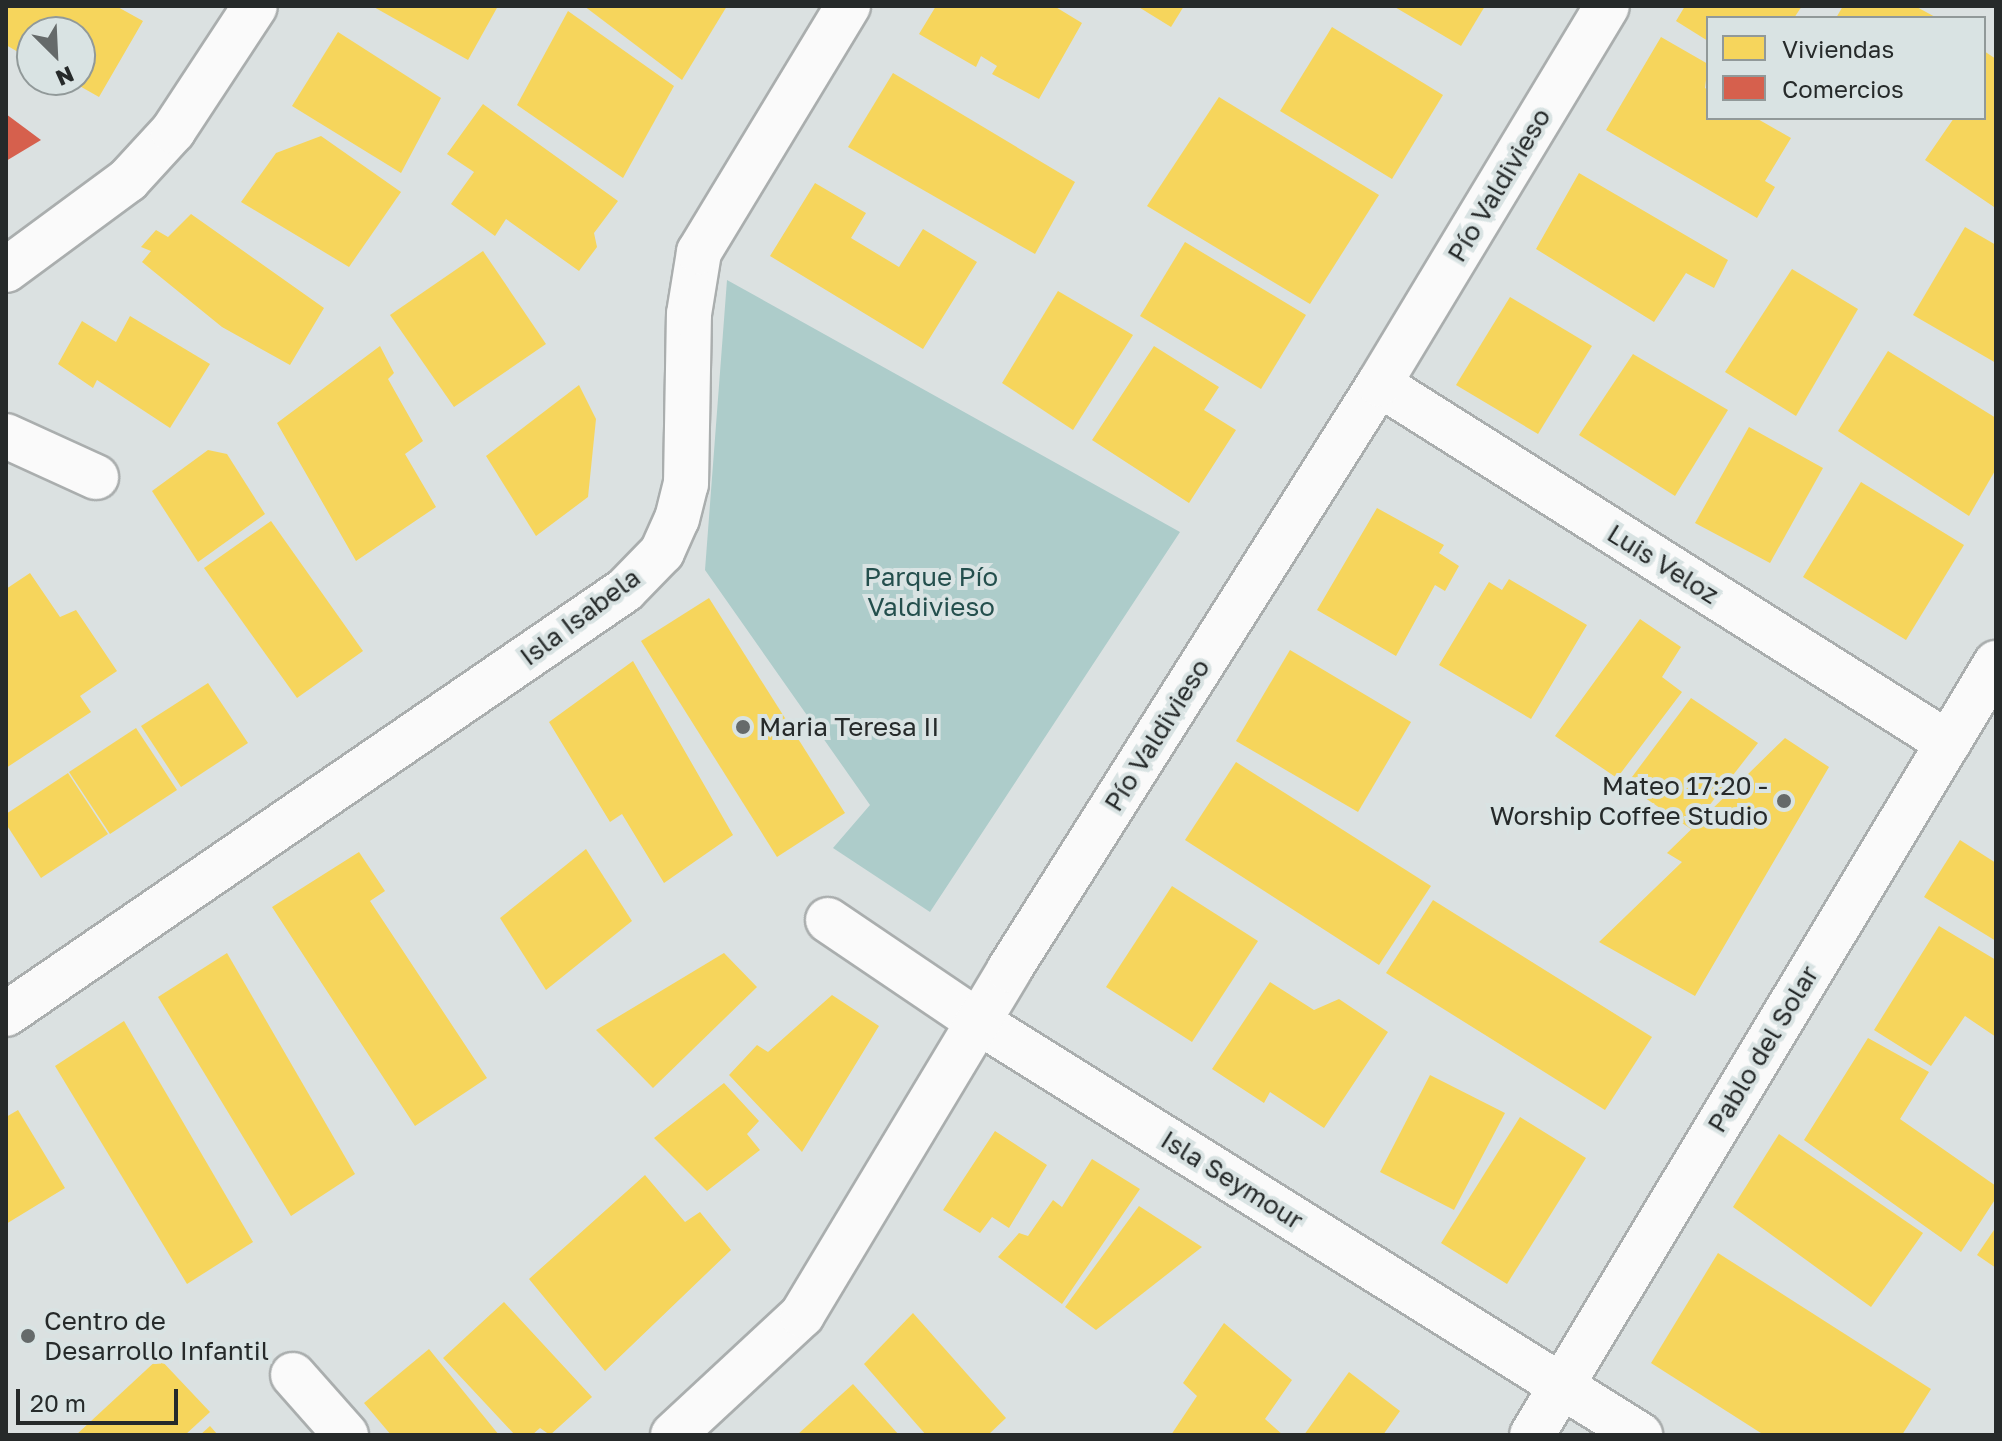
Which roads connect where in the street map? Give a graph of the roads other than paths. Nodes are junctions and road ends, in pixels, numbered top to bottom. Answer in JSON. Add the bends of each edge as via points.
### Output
{"nodes":[{"id":1,"x":255,"y":6,"type":"edge"},
{"id":2,"x":848,"y":6,"type":"edge"},
{"id":3,"x":1607,"y":6,"type":"edge"},
{"id":4,"x":6,"y":270,"type":"edge"},
{"id":5,"x":1379,"y":384,"type":"junction"},
{"id":6,"x":6,"y":436,"type":"edge"},
{"id":7,"x":96,"y":477,"type":"dead end"},
{"id":8,"x":1996,"y":663,"type":"edge"},
{"id":9,"x":1948,"y":743,"type":"junction"},
{"id":10,"x":828,"y":920,"type":"dead end"},
{"id":11,"x":6,"y":1014,"type":"edge"},
{"id":12,"x":977,"y":1021,"type":"junction"},
{"id":13,"x":293,"y":1375,"type":"dead end"},
{"id":14,"x":1560,"y":1385,"type":"junction"},
{"id":15,"x":346,"y":1435,"type":"edge"},
{"id":16,"x":673,"y":1435,"type":"edge"},
{"id":17,"x":1532,"y":1435,"type":"edge"},
{"id":18,"x":1640,"y":1435,"type":"edge"}],
"edges":[{"from":1,"to":4,"type":"street","via":[[173,131],[128,180]]},
{"from":2,"to":11,"type":"street","name":"Isla Isabela","via":[[699,252],[689,314],[686,484],[662,552],[625,590]]},
{"from":3,"to":5,"type":"street","name":"Pío Valdivieso"},
{"from":5,"to":9,"type":"street","name":"Luis Veloz"},
{"from":5,"to":12,"type":"street","name":"Pío Valdivieso"},
{"from":6,"to":7,"type":"street"},
{"from":8,"to":9,"type":"street","name":"Pablo del Solar"},
{"from":9,"to":14,"type":"street","name":"Pablo del Solar"},
{"from":10,"to":12,"type":"street","name":"Isla Seymour"},
{"from":12,"to":14,"type":"street","name":"Isla Seymour"},
{"from":12,"to":16,"type":"street","name":"Pío Valdivieso","via":[[802,1315]]},
{"from":13,"to":15,"type":"street"},
{"from":14,"to":17,"type":"street","name":"Pablo del Solar"},
{"from":14,"to":18,"type":"street","name":"Isla Seymour"}]}
